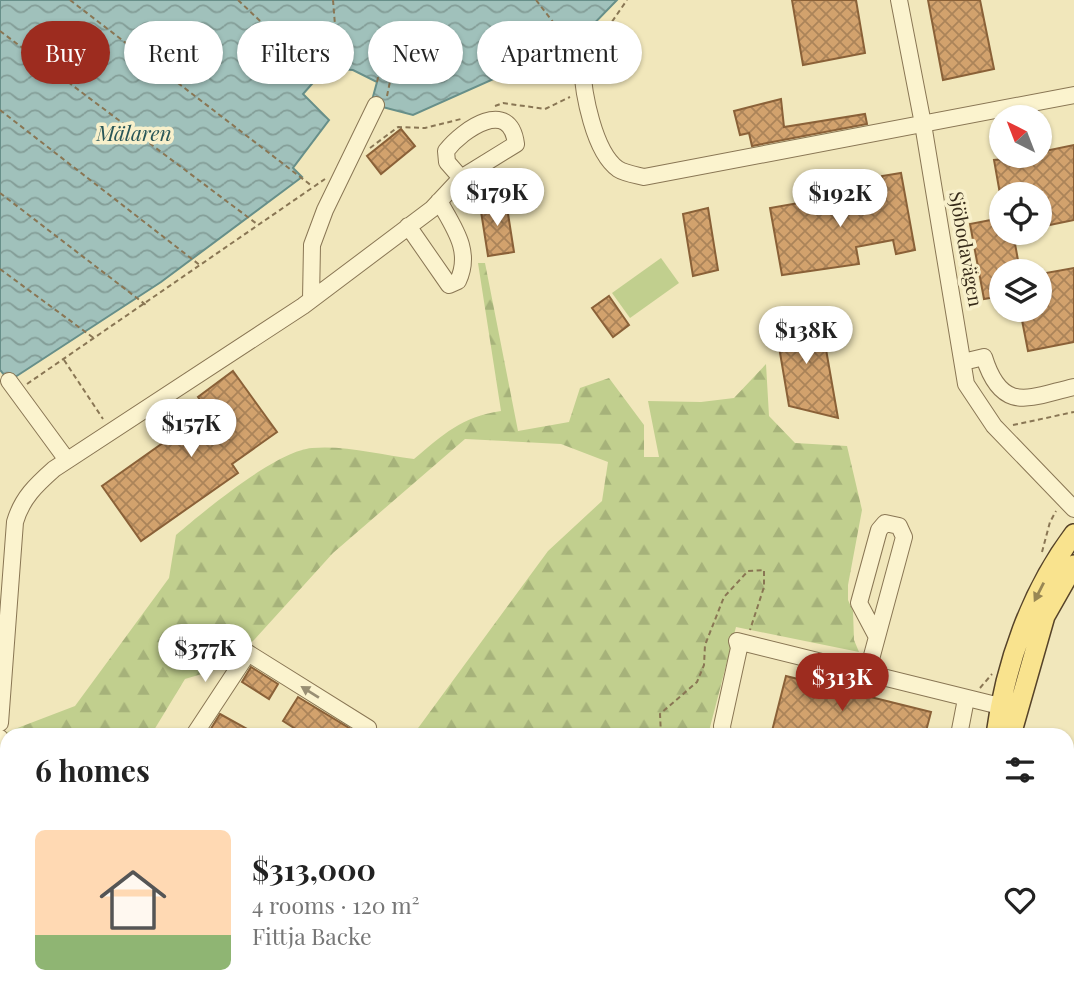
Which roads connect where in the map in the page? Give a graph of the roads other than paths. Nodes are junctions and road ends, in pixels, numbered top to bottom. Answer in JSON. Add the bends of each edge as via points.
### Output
{"nodes":[{"id":1,"x":899,"y":0,"type":"edge"},
{"id":2,"x":583,"y":84,"type":"edge"},
{"id":3,"x":1074,"y":95,"type":"edge"},
{"id":4,"x":382,"y":101,"type":"road end"},
{"id":5,"x":923,"y":124,"type":"junction"},
{"id":6,"x":461,"y":178,"type":"dead end"},
{"id":7,"x":439,"y":201,"type":"junction"},
{"id":8,"x":408,"y":226,"type":"junction"},
{"id":9,"x":311,"y":300,"type":"junction"},
{"id":10,"x":963,"y":362,"type":"junction"},
{"id":11,"x":9,"y":382,"type":"dead end"},
{"id":12,"x":1074,"y":387,"type":"edge"},
{"id":13,"x":67,"y":460,"type":"junction"},
{"id":14,"x":1074,"y":509,"type":"edge"},
{"id":15,"x":1074,"y":534,"type":"edge"},
{"id":16,"x":1074,"y":565,"type":"edge"},
{"id":17,"x":877,"y":637,"type":"junction"},
{"id":18,"x":867,"y":674,"type":"junction"},
{"id":19,"x":966,"y":699,"type":"junction"},
{"id":20,"x":1009,"y":708,"type":"junction"},
{"id":21,"x":0,"y":723,"type":"edge"},
{"id":22,"x":199,"y":728,"type":"edge"},
{"id":23,"x":362,"y":728,"type":"edge"},
{"id":24,"x":722,"y":728,"type":"edge"},
{"id":25,"x":960,"y":728,"type":"edge"},
{"id":26,"x":999,"y":728,"type":"edge"},
{"id":27,"x":1010,"y":728,"type":"edge"}],
"edges":[{"from":1,"to":5,"type":"street","name":"Sjöbodavägen"},
{"from":2,"to":5,"type":"street","via":[[603,153],[618,170],[644,177]]},
{"from":3,"to":5,"type":"street"},
{"from":4,"to":9,"type":"street","via":[[325,210],[312,245]]},
{"from":5,"to":10,"type":"street","name":"Sjöbodavägen"},
{"from":6,"to":7,"type":"street"},
{"from":7,"to":8,"type":"street"},
{"from":7,"to":8,"type":"street","via":[[460,237],[465,266],[458,281],[449,285]]},
{"from":8,"to":9,"type":"street"},
{"from":9,"to":13,"type":"street"},
{"from":10,"to":12,"type":"street","via":[[984,357],[1002,390],[1017,398],[1038,398]]},
{"from":10,"to":14,"type":"street","name":"Sjöbodavägen","via":[[966,384],[994,426]]},
{"from":11,"to":13,"type":"street"},
{"from":13,"to":21,"type":"street","via":[[31,490],[15,522]]},
{"from":15,"to":20,"type":"main road","one_way":true,"via":[[1038,593],[1020,636]]},
{"from":16,"to":20,"type":"main road","via":[[1045,616]]},
{"from":17,"to":17,"type":"street","via":[[904,537],[899,526],[885,523],[879,530],[859,603]]},
{"from":17,"to":18,"type":"street"},
{"from":18,"to":19,"type":"street"},
{"from":18,"to":24,"type":"street","via":[[737,641]]},
{"from":19,"to":20,"type":"street"},
{"from":19,"to":25,"type":"street"},
{"from":20,"to":26,"type":"main road"},
{"from":20,"to":27,"type":"main road"},
{"from":23,"to":22,"type":"street","one_way":true,"via":[[248,653]]}]}
